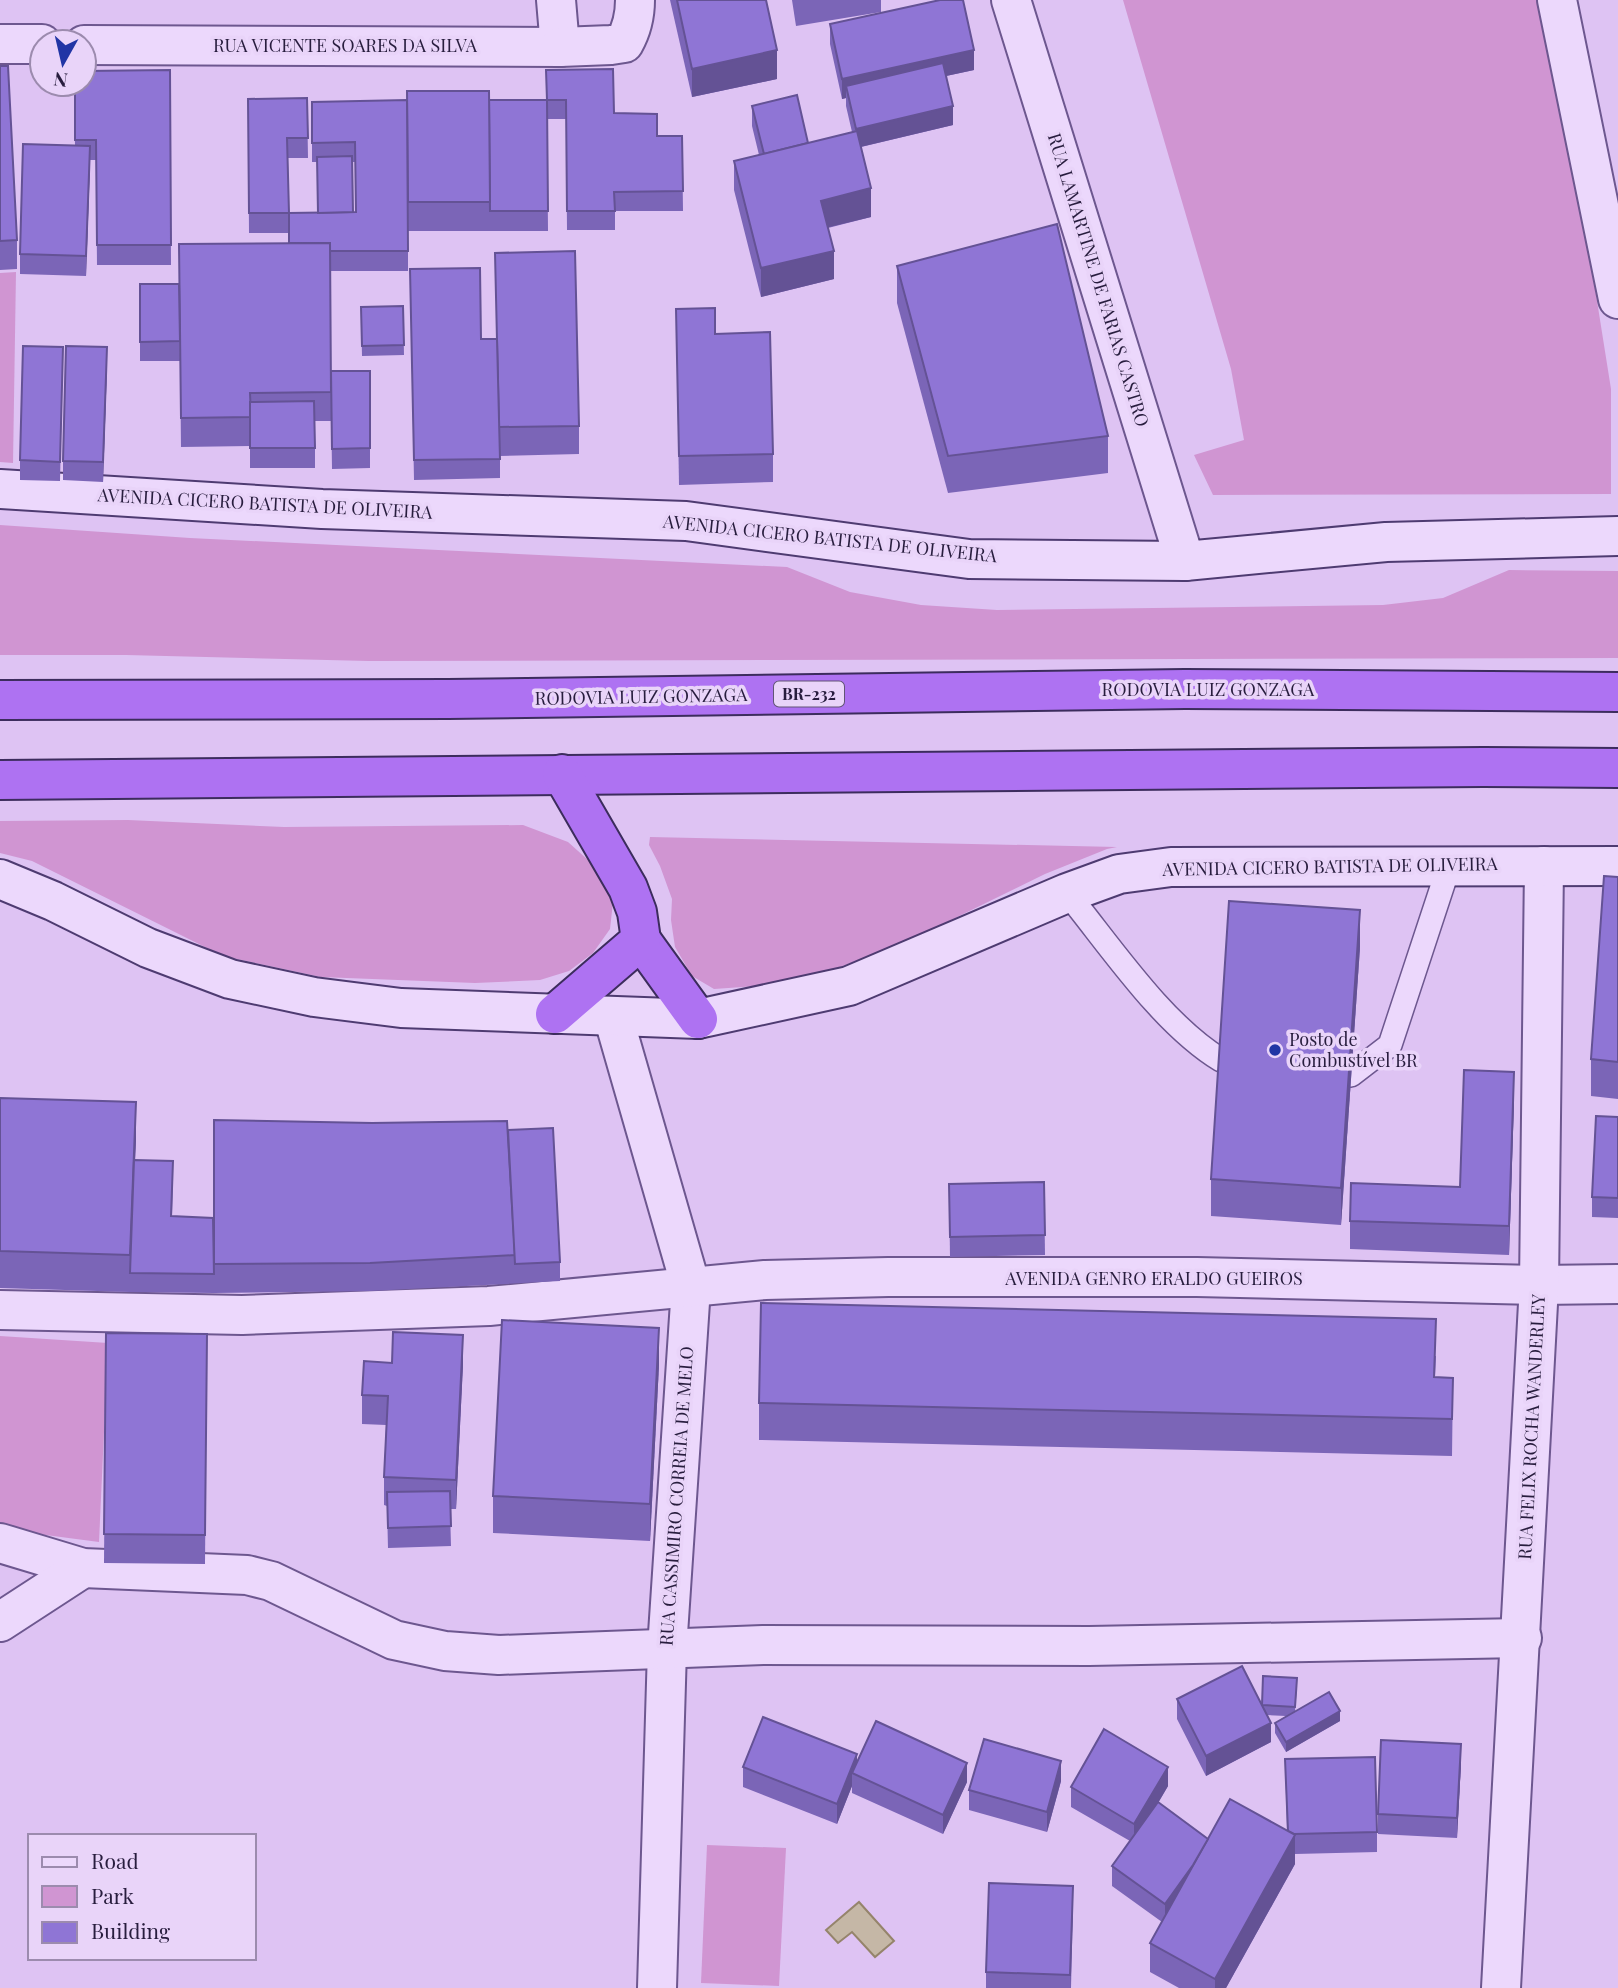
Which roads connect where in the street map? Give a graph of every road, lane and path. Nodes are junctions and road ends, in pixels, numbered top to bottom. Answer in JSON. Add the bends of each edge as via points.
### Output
{"nodes":[{"id":1,"x":556,"y":0,"type":"edge"},
{"id":2,"x":635,"y":0,"type":"edge"},
{"id":3,"x":1011,"y":0,"type":"edge"},
{"id":4,"x":1557,"y":0,"type":"edge"},
{"id":5,"x":0,"y":44,"type":"edge"},
{"id":6,"x":28,"y":44,"type":"edge"},
{"id":7,"x":98,"y":45,"type":"edge"},
{"id":8,"x":560,"y":47,"type":"junction"},
{"id":9,"x":1618,"y":299,"type":"edge"},
{"id":10,"x":0,"y":489,"type":"edge"},
{"id":11,"x":1618,"y":536,"type":"edge"},
{"id":12,"x":1185,"y":561,"type":"junction"},
{"id":13,"x":1618,"y":692,"type":"edge"},
{"id":14,"x":0,"y":699,"type":"edge"},
{"id":15,"x":1618,"y":768,"type":"edge"},
{"id":16,"x":562,"y":774,"type":"junction"},
{"id":17,"x":0,"y":780,"type":"edge"},
{"id":18,"x":1449,"y":866,"type":"junction"},
{"id":19,"x":1544,"y":866,"type":"junction"},
{"id":20,"x":1618,"y":866,"type":"edge"},
{"id":21,"x":0,"y":879,"type":"edge"},
{"id":22,"x":1067,"y":893,"type":"junction"},
{"id":23,"x":641,"y":940,"type":"junction"},
{"id":24,"x":555,"y":1014,"type":"junction"},
{"id":25,"x":613,"y":1016,"type":"junction"},
{"id":26,"x":698,"y":1019,"type":"junction"},
{"id":27,"x":1221,"y":1060,"type":"edge"},
{"id":28,"x":1352,"y":1075,"type":"edge"},
{"id":29,"x":1618,"y":1284,"type":"edge"},
{"id":30,"x":1539,"y":1285,"type":"junction"},
{"id":31,"x":691,"y":1287,"type":"junction"},
{"id":32,"x":0,"y":1310,"type":"edge"},
{"id":33,"x":0,"y":1543,"type":"edge"},
{"id":34,"x":83,"y":1568,"type":"junction"},
{"id":35,"x":0,"y":1622,"type":"edge"},
{"id":36,"x":1522,"y":1638,"type":"junction"},
{"id":37,"x":667,"y":1649,"type":"junction"},
{"id":38,"x":657,"y":1988,"type":"edge"},
{"id":39,"x":1501,"y":1988,"type":"edge"}],
"edges":[{"from":1,"to":8,"type":"street"},
{"from":2,"to":8,"type":"street","name":"RUA VICENTE SOARES DA SILVA","via":[[635,15],[624,43]]},
{"from":3,"to":12,"type":"street","name":"RUA LAMARTINE DE FARIAS CASTRO"},
{"from":4,"to":9,"type":"street"},
{"from":5,"to":6,"type":"street"},
{"from":7,"to":8,"type":"street","name":"RUA VICENTE SOARES DA SILVA"},
{"from":10,"to":12,"type":"street","name":"AVENIDA CICERO BATISTA DE OLIVEIRA","via":[[323,509],[687,521],[969,559]]},
{"from":11,"to":12,"type":"street","name":"AVENIDA CICERO BATISTA DE OLIVEIRA","via":[[1386,542]]},
{"from":13,"to":14,"type":"highway","name":"RODOVIA LUIZ GONZAGA","number":"BR-232","via":[[1185,689],[448,699]]},
{"from":15,"to":16,"type":"highway"},
{"from":16,"to":17,"type":"highway"},
{"from":16,"to":23,"type":"highway","via":[[628,888]]},
{"from":18,"to":19,"type":"street","name":"AVENIDA CICERO BATISTA DE OLIVEIRA"},
{"from":18,"to":22,"type":"street","name":"AVENIDA CICERO BATISTA DE OLIVEIRA","via":[[1171,867],[1119,874]]},
{"from":18,"to":28,"type":"lane","via":[[1390,1045]]},
{"from":19,"to":20,"type":"street","name":"AVENIDA CICERO BATISTA DE OLIVEIRA"},
{"from":19,"to":30,"type":"street","name":"RUA FELIX ROCHA WANDERLEY"},
{"from":21,"to":24,"type":"street","name":"AVENIDA CICERO BATISTA DE OLIVEIRA","via":[[148,948],[230,979],[314,997],[401,1008]]},
{"from":22,"to":26,"type":"street","name":"AVENIDA CICERO BATISTA DE OLIVEIRA","via":[[849,986]]},
{"from":22,"to":27,"type":"lane","via":[[1150,995],[1199,1046]]},
{"from":23,"to":24,"type":"highway"},
{"from":23,"to":26,"type":"highway"},
{"from":24,"to":25,"type":"street","name":"AVENIDA CICERO BATISTA DE OLIVEIRA"},
{"from":25,"to":26,"type":"street","name":"AVENIDA CICERO BATISTA DE OLIVEIRA"},
{"from":25,"to":31,"type":"street","name":"RUA CASSIMIRO CORREIA DE MELO"},
{"from":29,"to":30,"type":"street","name":"AVENIDA GENRO ERALDO GUEIROS"},
{"from":30,"to":31,"type":"street","name":"AVENIDA GENRO ERALDO GUEIROS","via":[[1197,1277],[888,1277]]},
{"from":30,"to":36,"type":"street","name":"RUA FELIX ROCHA WANDERLEY"},
{"from":31,"to":32,"type":"street","name":"AVENIDA GENRO ERALDO GUEIROS","via":[[489,1306],[242,1315]]},
{"from":31,"to":37,"type":"street","name":"RUA CASSIMIRO CORREIA DE MELO"},
{"from":33,"to":34,"type":"street"},
{"from":34,"to":35,"type":"street"},
{"from":34,"to":37,"type":"street","via":[[247,1575],[271,1581],[394,1640],[445,1651],[499,1655]]},
{"from":36,"to":37,"type":"street"},
{"from":36,"to":39,"type":"street","name":"RUA FELIX ROCHA WANDERLEY"},
{"from":37,"to":38,"type":"street","name":"RUA CASSIMIRO CORREIA DE MELO"}]}
